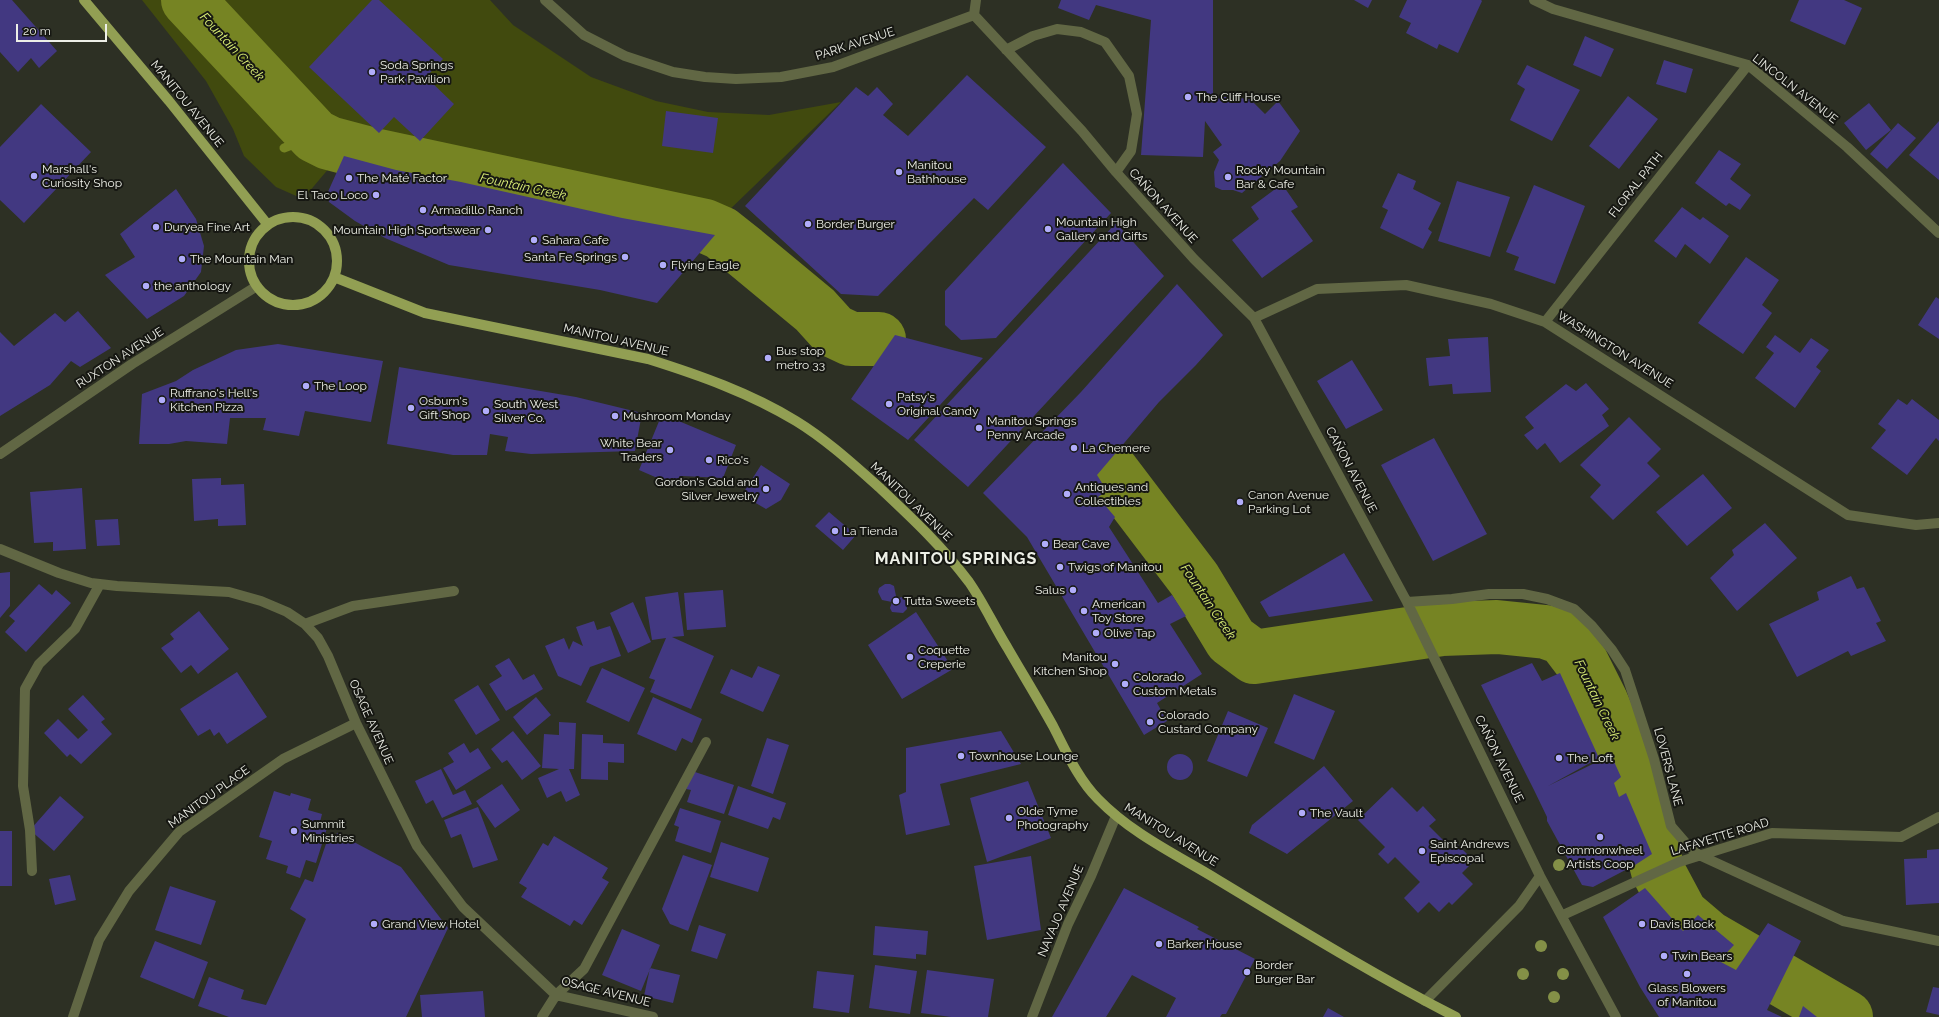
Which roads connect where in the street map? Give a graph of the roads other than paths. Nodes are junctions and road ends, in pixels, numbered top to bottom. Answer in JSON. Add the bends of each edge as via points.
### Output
{"nodes":[{"id":1,"x":84,"y":0,"type":"edge"},
{"id":2,"x":545,"y":0,"type":"edge"},
{"id":3,"x":976,"y":0,"type":"edge"},
{"id":4,"x":1534,"y":0,"type":"edge"},
{"id":5,"x":974,"y":15,"type":"junction"},
{"id":6,"x":1006,"y":50,"type":"junction"},
{"id":7,"x":1748,"y":65,"type":"junction"},
{"id":8,"x":1116,"y":172,"type":"junction"},
{"id":9,"x":268,"y":225,"type":"junction"},
{"id":10,"x":1939,"y":233,"type":"edge"},
{"id":11,"x":334,"y":277,"type":"junction"},
{"id":12,"x":257,"y":286,"type":"junction"},
{"id":13,"x":1254,"y":318,"type":"junction"},
{"id":14,"x":1545,"y":322,"type":"junction"},
{"id":15,"x":0,"y":454,"type":"edge"},
{"id":16,"x":1939,"y":523,"type":"edge"},
{"id":17,"x":0,"y":549,"type":"edge"},
{"id":18,"x":100,"y":584,"type":"junction"},
{"id":19,"x":454,"y":591,"type":"dead end"},
{"id":20,"x":1407,"y":602,"type":"junction"},
{"id":21,"x":305,"y":624,"type":"junction"},
{"id":22,"x":356,"y":722,"type":"junction"},
{"id":23,"x":706,"y":742,"type":"dead end"},
{"id":24,"x":1116,"y":816,"type":"junction"},
{"id":25,"x":1939,"y":817,"type":"edge"},
{"id":26,"x":1699,"y":855,"type":"junction"},
{"id":27,"x":32,"y":871,"type":"dead end"},
{"id":28,"x":1540,"y":876,"type":"junction"},
{"id":29,"x":1563,"y":915,"type":"junction"},
{"id":30,"x":1939,"y":941,"type":"edge"},
{"id":31,"x":556,"y":995,"type":"junction"},
{"id":32,"x":1425,"y":1001,"type":"junction"},
{"id":33,"x":73,"y":1017,"type":"edge"},
{"id":34,"x":542,"y":1017,"type":"edge"},
{"id":35,"x":653,"y":1017,"type":"edge"},
{"id":36,"x":1032,"y":1017,"type":"edge"},
{"id":37,"x":1456,"y":1017,"type":"edge"},
{"id":38,"x":1616,"y":1017,"type":"edge"}],
"edges":[{"from":1,"to":9,"type":"main road","name":"MANITOU AVENUE"},
{"from":2,"to":5,"type":"street","name":"PARK AVENUE","via":[[584,35],[624,56],[673,72],[736,79],[781,77],[833,67]]},
{"from":3,"to":5,"type":"street"},
{"from":4,"to":7,"type":"street","name":"LINCOLN AVENUE","via":[[1553,9]]},
{"from":5,"to":6,"type":"street","name":"CAÑON AVENUE"},
{"from":6,"to":8,"type":"street","name":"CAÑON AVENUE","via":[[1082,131]]},
{"from":6,"to":8,"type":"street","via":[[1032,36],[1057,29],[1081,32],[1105,42],[1129,76],[1137,114],[1131,151]]},
{"from":7,"to":10,"type":"street","name":"LINCOLN AVENUE","via":[[1847,147]]},
{"from":7,"to":14,"type":"street","name":"FLORAL PATH"},
{"from":8,"to":13,"type":"street","name":"CAÑON AVENUE","via":[[1194,259]]},
{"from":9,"to":11,"type":"main road","via":[[289,217],[306,219],[319,226],[330,237],[335,248],[337,264]]},
{"from":9,"to":12,"type":"main road","via":[[252,244],[249,259],[251,274]]},
{"from":11,"to":12,"type":"main road","via":[[320,296],[295,304],[282,303],[268,297]]},
{"from":11,"to":24,"type":"main road","name":"MANITOU AVENUE","via":[[425,312],[648,359],[680,369],[753,398],[797,422],[866,476],[930,535],[950,558],[971,585],[1080,775],[1096,797]]},
{"from":12,"to":15,"type":"street","name":"RUXTON AVENUE","via":[[132,364]]},
{"from":13,"to":14,"type":"street","name":"WASHINGTON AVENUE","via":[[1317,289],[1406,285],[1491,304]]},
{"from":13,"to":20,"type":"street","name":"CAÑON AVENUE"},
{"from":14,"to":16,"type":"street","name":"WASHINGTON AVENUE","via":[[1848,514],[1916,525]]},
{"from":17,"to":18,"type":"street","name":"OSAGE AVENUE","via":[[59,573]]},
{"from":18,"to":21,"type":"street","name":"OSAGE AVENUE","via":[[230,592],[287,612]]},
{"from":18,"to":27,"type":"street","via":[[76,629],[39,664],[25,689],[24,786]]},
{"from":19,"to":21,"type":"street","via":[[353,606]]},
{"from":20,"to":26,"type":"street","name":"LOVERS LANE","via":[[1489,594],[1523,594],[1574,609],[1602,638],[1624,670],[1654,759],[1671,826]]},
{"from":20,"to":28,"type":"street","name":"CAÑON AVENUE"},
{"from":21,"to":22,"type":"street","name":"OSAGE AVENUE","via":[[318,638],[328,656]]},
{"from":22,"to":31,"type":"street","name":"OSAGE AVENUE","via":[[416,846],[463,907]]},
{"from":22,"to":33,"type":"street","name":"MANITOU PLACE","via":[[283,759],[179,832],[129,891],[99,940]]},
{"from":23,"to":31,"type":"street","via":[[584,969]]},
{"from":24,"to":32,"type":"main road","name":"MANITOU AVENUE","via":[[1160,846],[1360,966]]},
{"from":24,"to":36,"type":"street","name":"NAVAJO AVENUE","via":[[1068,924]]},
{"from":25,"to":26,"type":"street","name":"LAFAYETTE ROAD","via":[[1901,837],[1772,833]]},
{"from":26,"to":29,"type":"street","name":"LAFAYETTE ROAD"},
{"from":26,"to":30,"type":"street","name":"LOVERS LANE","via":[[1843,921]]},
{"from":28,"to":29,"type":"street","name":"CAÑON AVENUE"},
{"from":28,"to":32,"type":"street","via":[[1519,906]]},
{"from":29,"to":38,"type":"street","name":"CAÑON AVENUE"},
{"from":31,"to":34,"type":"street"},
{"from":31,"to":35,"type":"street","name":"OSAGE AVENUE"},
{"from":32,"to":37,"type":"main road","name":"MANITOU AVENUE"}]}
